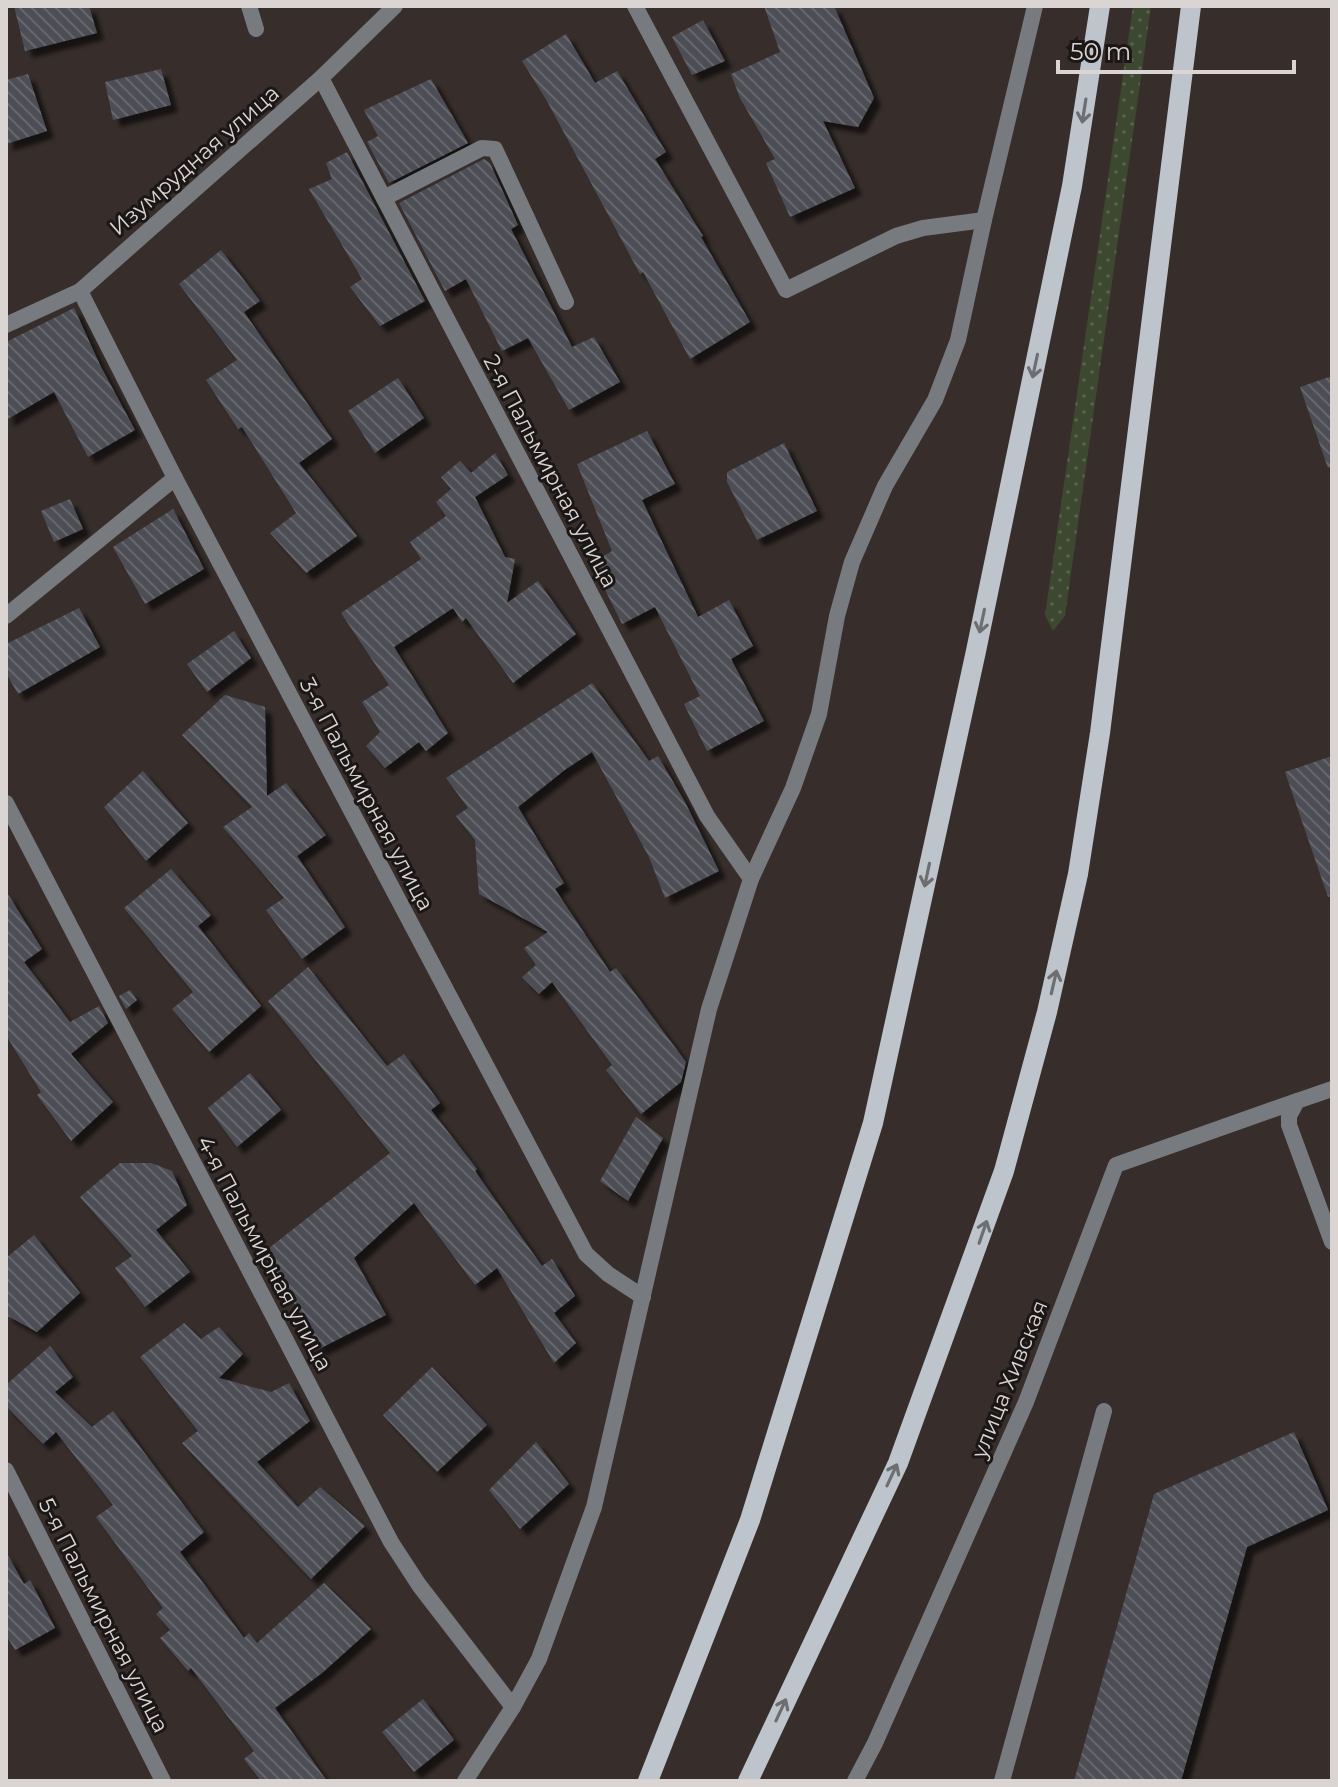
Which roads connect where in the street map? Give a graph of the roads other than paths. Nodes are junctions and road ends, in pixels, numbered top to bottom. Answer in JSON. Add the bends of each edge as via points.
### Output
{"nodes":[{"id":1,"x":249,"y":6,"type":"edge"},
{"id":2,"x":395,"y":6,"type":"edge"},
{"id":3,"x":635,"y":6,"type":"edge"},
{"id":4,"x":1035,"y":6,"type":"edge"},
{"id":5,"x":1100,"y":6,"type":"edge"},
{"id":6,"x":1191,"y":6,"type":"edge"},
{"id":7,"x":1205,"y":6,"type":"edge"},
{"id":8,"x":256,"y":29,"type":"dead end"},
{"id":9,"x":1187,"y":44,"type":"junction"},
{"id":10,"x":321,"y":78,"type":"junction"},
{"id":11,"x":384,"y":198,"type":"junction"},
{"id":12,"x":984,"y":220,"type":"junction"},
{"id":13,"x":80,"y":291,"type":"junction"},
{"id":14,"x":566,"y":302,"type":"dead end"},
{"id":15,"x":6,"y":325,"type":"edge"},
{"id":16,"x":175,"y":478,"type":"junction"},
{"id":17,"x":6,"y":616,"type":"edge"},
{"id":18,"x":6,"y":803,"type":"edge"},
{"id":19,"x":751,"y":879,"type":"junction"},
{"id":20,"x":1332,"y":1089,"type":"edge"},
{"id":21,"x":1297,"y":1101,"type":"junction"},
{"id":22,"x":1332,"y":1242,"type":"edge"},
{"id":23,"x":643,"y":1297,"type":"junction"},
{"id":24,"x":1104,"y":1411,"type":"dead end"},
{"id":25,"x":6,"y":1470,"type":"edge"},
{"id":26,"x":513,"y":1707,"type":"junction"},
{"id":27,"x":163,"y":1781,"type":"edge"},
{"id":28,"x":465,"y":1781,"type":"edge"},
{"id":29,"x":648,"y":1781,"type":"edge"},
{"id":30,"x":748,"y":1781,"type":"edge"},
{"id":31,"x":855,"y":1781,"type":"edge"},
{"id":32,"x":1002,"y":1781,"type":"edge"}],
"edges":[{"from":1,"to":8,"type":"street"},
{"from":2,"to":10,"type":"street","name":"Изумрудная улица"},
{"from":3,"to":12,"type":"street","via":[[786,290],[896,236]]},
{"from":4,"to":12,"type":"street"},
{"from":5,"to":29,"type":"main road","one_way":true,"via":[[1072,186],[873,1123],[750,1520]]},
{"from":6,"to":9,"type":"main road"},
{"from":7,"to":9,"type":"main road"},
{"from":30,"to":9,"type":"main road","one_way":true,"via":[[898,1463],[1004,1171],[1047,1012],[1078,874],[1100,733]]},
{"from":10,"to":11,"type":"street","name":"2-я Пальмирная улица"},
{"from":10,"to":13,"type":"street","name":"Изумрудная улица"},
{"from":11,"to":14,"type":"street","via":[[482,148],[495,149]]},
{"from":11,"to":19,"type":"street","name":"2-я Пальмирная улица","via":[[707,816]]},
{"from":12,"to":19,"type":"street","via":[[958,340],[935,400],[885,486],[852,562],[819,714],[793,788]]},
{"from":13,"to":15,"type":"street","name":"Изумрудная улица"},
{"from":13,"to":16,"type":"street","name":"3-я Пальмирная улица"},
{"from":16,"to":17,"type":"street"},
{"from":16,"to":23,"type":"street","name":"3-я Пальмирная улица","via":[[586,1254]]},
{"from":18,"to":26,"type":"street","name":"4-я Пальмирная улица","via":[[391,1542]]},
{"from":19,"to":23,"type":"street","via":[[709,1009]]},
{"from":20,"to":21,"type":"street","name":"улица Хивская"},
{"from":21,"to":22,"type":"street","via":[[1289,1125]]},
{"from":21,"to":31,"type":"street","name":"улица Хивская","via":[[1116,1165],[1026,1402]]},
{"from":23,"to":26,"type":"street","via":[[594,1507],[539,1659]]},
{"from":24,"to":32,"type":"street"},
{"from":25,"to":27,"type":"street","name":"5-я Пальмирная улица"},
{"from":26,"to":28,"type":"street"}]}
